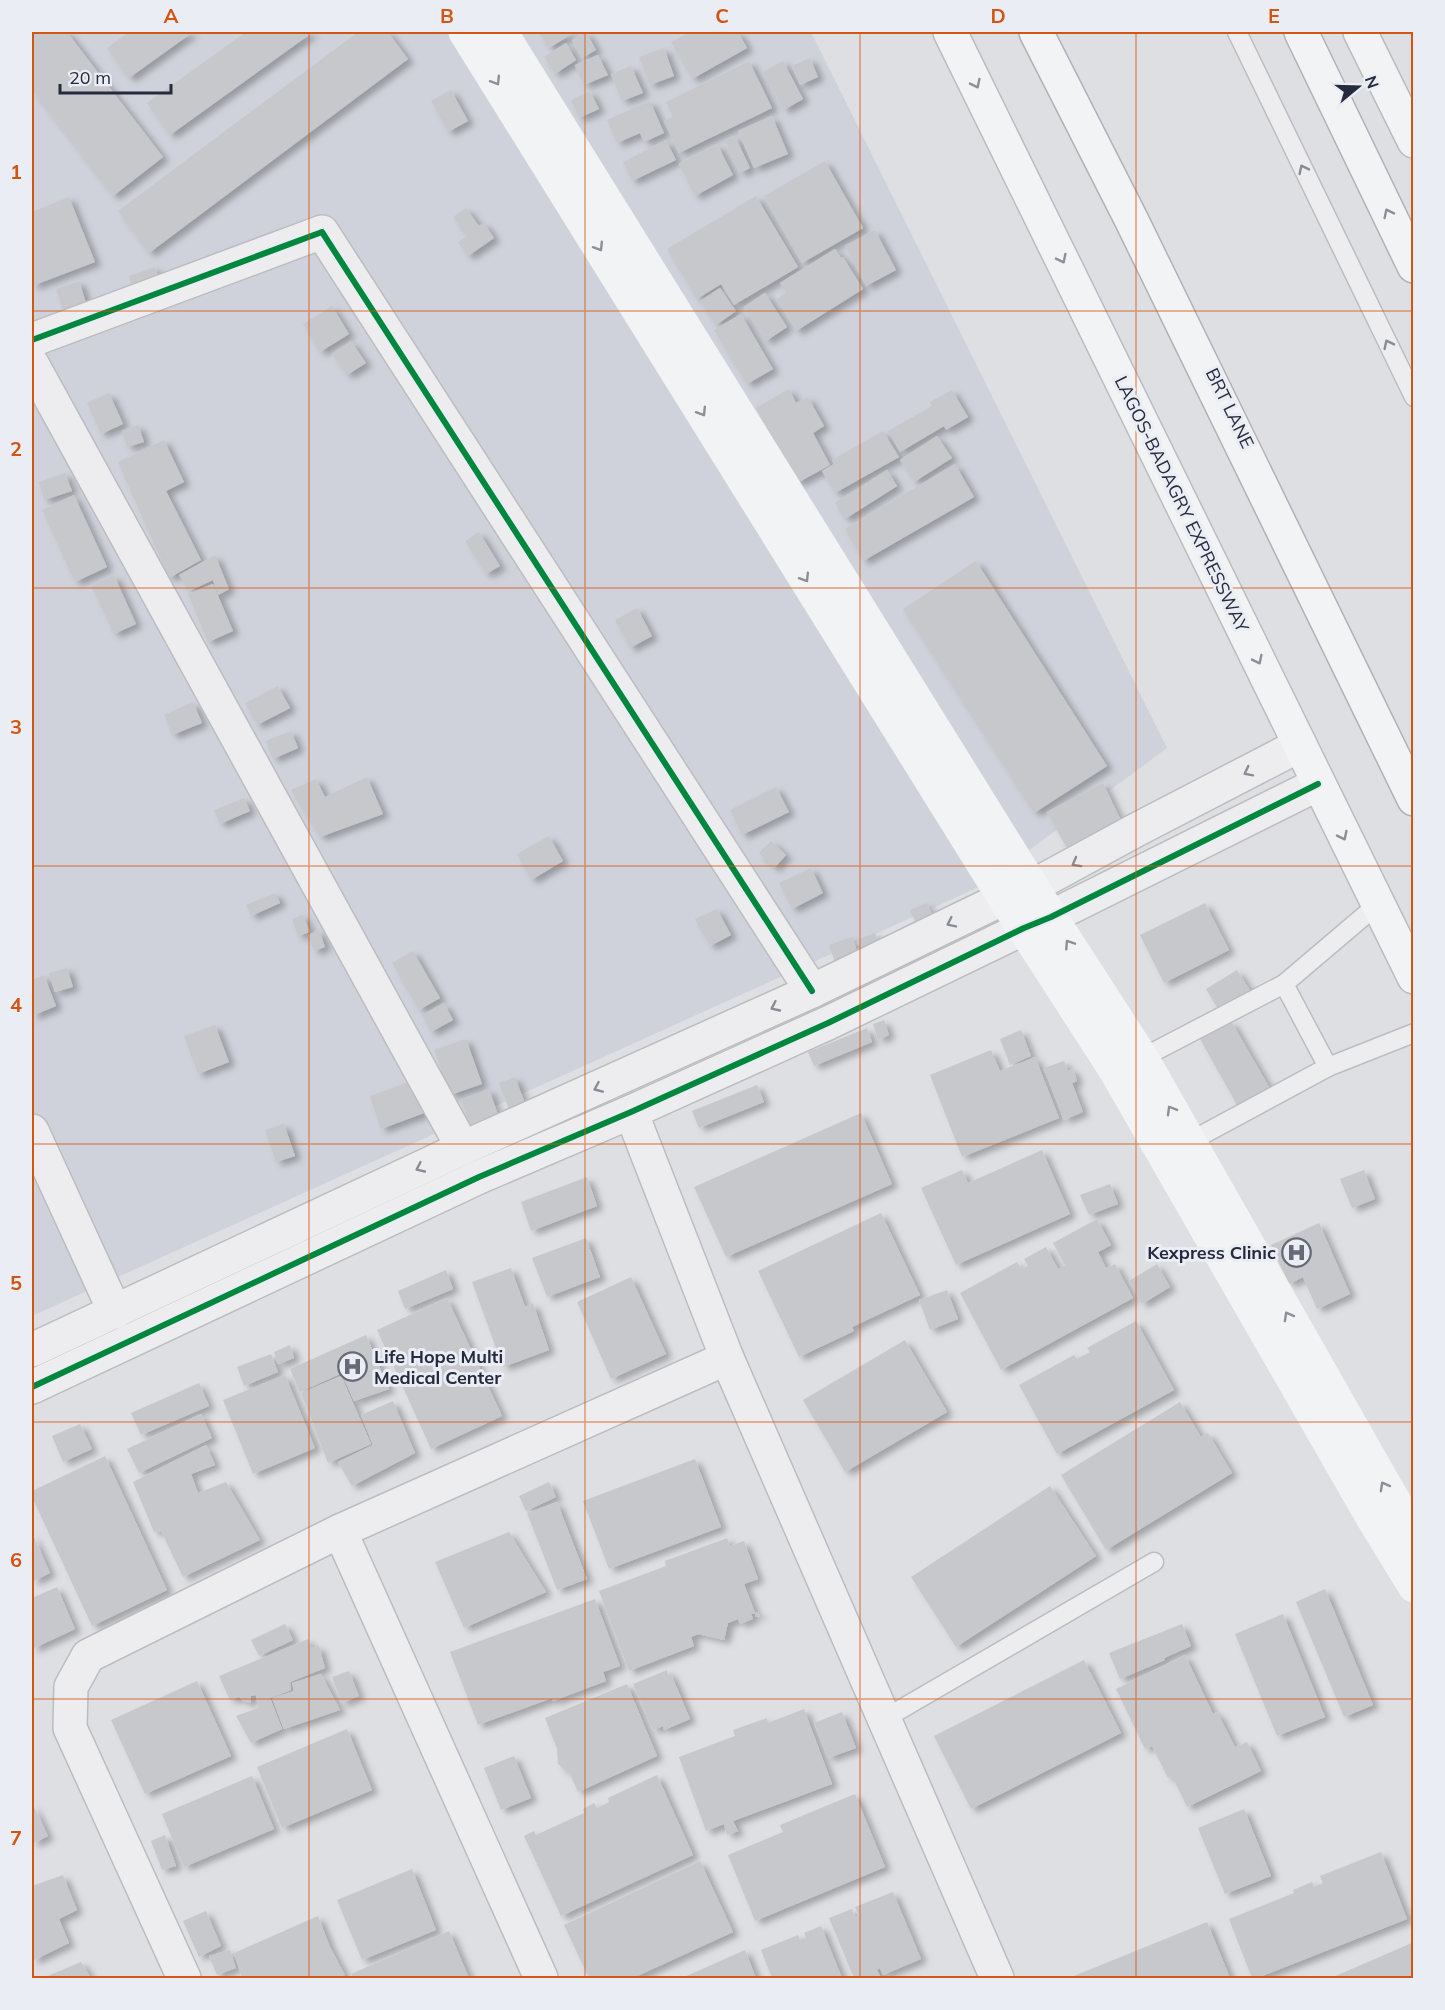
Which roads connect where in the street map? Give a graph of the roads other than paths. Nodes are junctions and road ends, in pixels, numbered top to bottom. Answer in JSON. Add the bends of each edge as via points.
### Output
{"nodes":[{"id":1,"x":465,"y":32,"type":"edge"},
{"id":2,"x":501,"y":32,"type":"edge"},
{"id":3,"x":950,"y":32,"type":"edge"},
{"id":4,"x":1036,"y":32,"type":"edge"},
{"id":5,"x":1048,"y":32,"type":"edge"},
{"id":6,"x":1237,"y":32,"type":"edge"},
{"id":7,"x":1300,"y":32,"type":"edge"},
{"id":8,"x":1360,"y":32,"type":"edge"},
{"id":9,"x":1413,"y":141,"type":"edge"},
{"id":10,"x":1413,"y":266,"type":"edge"},
{"id":11,"x":32,"y":340,"type":"edge"},
{"id":12,"x":32,"y":364,"type":"edge"},
{"id":13,"x":1413,"y":397,"type":"edge"},
{"id":14,"x":1300,"y":745,"type":"junction"},
{"id":15,"x":1318,"y":784,"type":"junction"},
{"id":16,"x":1413,"y":784,"type":"edge"},
{"id":17,"x":1413,"y":799,"type":"edge"},
{"id":18,"x":1019,"y":892,"type":"junction"},
{"id":19,"x":1377,"y":905,"type":"junction"},
{"id":20,"x":1038,"y":923,"type":"junction"},
{"id":21,"x":1413,"y":977,"type":"edge"},
{"id":22,"x":1284,"y":984,"type":"junction"},
{"id":23,"x":812,"y":991,"type":"junction"},
{"id":24,"x":1413,"y":1033,"type":"edge"},
{"id":25,"x":1142,"y":1058,"type":"junction"},
{"id":26,"x":1328,"y":1067,"type":"junction"},
{"id":27,"x":631,"y":1112,"type":"junction"},
{"id":28,"x":32,"y":1131,"type":"edge"},
{"id":29,"x":1189,"y":1142,"type":"junction"},
{"id":30,"x":462,"y":1149,"type":"junction"},
{"id":31,"x":115,"y":1311,"type":"junction"},
{"id":32,"x":32,"y":1350,"type":"edge"},
{"id":33,"x":727,"y":1358,"type":"junction"},
{"id":34,"x":32,"y":1387,"type":"edge"},
{"id":35,"x":340,"y":1532,"type":"junction"},
{"id":36,"x":1413,"y":1536,"type":"edge"},
{"id":37,"x":1154,"y":1562,"type":"dead end"},
{"id":38,"x":1413,"y":1586,"type":"edge"},
{"id":39,"x":884,"y":1719,"type":"junction"},
{"id":40,"x":184,"y":1978,"type":"edge"},
{"id":41,"x":541,"y":1978,"type":"edge"},
{"id":42,"x":997,"y":1978,"type":"edge"}],
"edges":[{"from":1,"to":18,"type":"main road","one_way":true},
{"from":2,"to":18,"type":"main road"},
{"from":3,"to":14,"type":"main road","name":"LAGOS-BADAGRY EXPRESSWAY","one_way":true},
{"from":4,"to":17,"type":"main road"},
{"from":5,"to":16,"type":"lane","name":"BRT LANE"},
{"from":13,"to":6,"type":"lane","one_way":true},
{"from":10,"to":7,"type":"main road","one_way":true},
{"from":8,"to":9,"type":"main road"},
{"from":11,"to":23,"type":"street","via":[[322,232]]},
{"from":12,"to":30,"type":"street"},
{"from":14,"to":15,"type":"main road","name":"LAGOS-BADAGRY EXPRESSWAY"},
{"from":14,"to":18,"type":"street","one_way":true},
{"from":15,"to":19,"type":"main road","name":"LAGOS-BADAGRY EXPRESSWAY","one_way":true},
{"from":15,"to":20,"type":"street"},
{"from":18,"to":20,"type":"main road"},
{"from":18,"to":23,"type":"street","one_way":true},
{"from":19,"to":21,"type":"main road","name":"LAGOS-BADAGRY EXPRESSWAY"},
{"from":19,"to":22,"type":"lane"},
{"from":25,"to":20,"type":"main road","one_way":true},
{"from":20,"to":27,"type":"street"},
{"from":20,"to":38,"type":"main road","via":[[1120,1080]]},
{"from":22,"to":25,"type":"lane"},
{"from":22,"to":26,"type":"lane"},
{"from":23,"to":30,"type":"street","one_way":true},
{"from":24,"to":26,"type":"lane"},
{"from":29,"to":25,"type":"main road","one_way":true},
{"from":26,"to":29,"type":"lane"},
{"from":27,"to":33,"type":"street"},
{"from":27,"to":34,"type":"street","via":[[479,1177]]},
{"from":28,"to":31,"type":"street"},
{"from":36,"to":29,"type":"main road","one_way":true},
{"from":30,"to":31,"type":"street","one_way":true},
{"from":31,"to":32,"type":"street"},
{"from":33,"to":35,"type":"street"},
{"from":33,"to":39,"type":"street"},
{"from":35,"to":40,"type":"street","via":[[88,1656],[72,1687],[70,1728]]},
{"from":35,"to":41,"type":"street"},
{"from":37,"to":39,"type":"lane"},
{"from":39,"to":42,"type":"street"}]}
